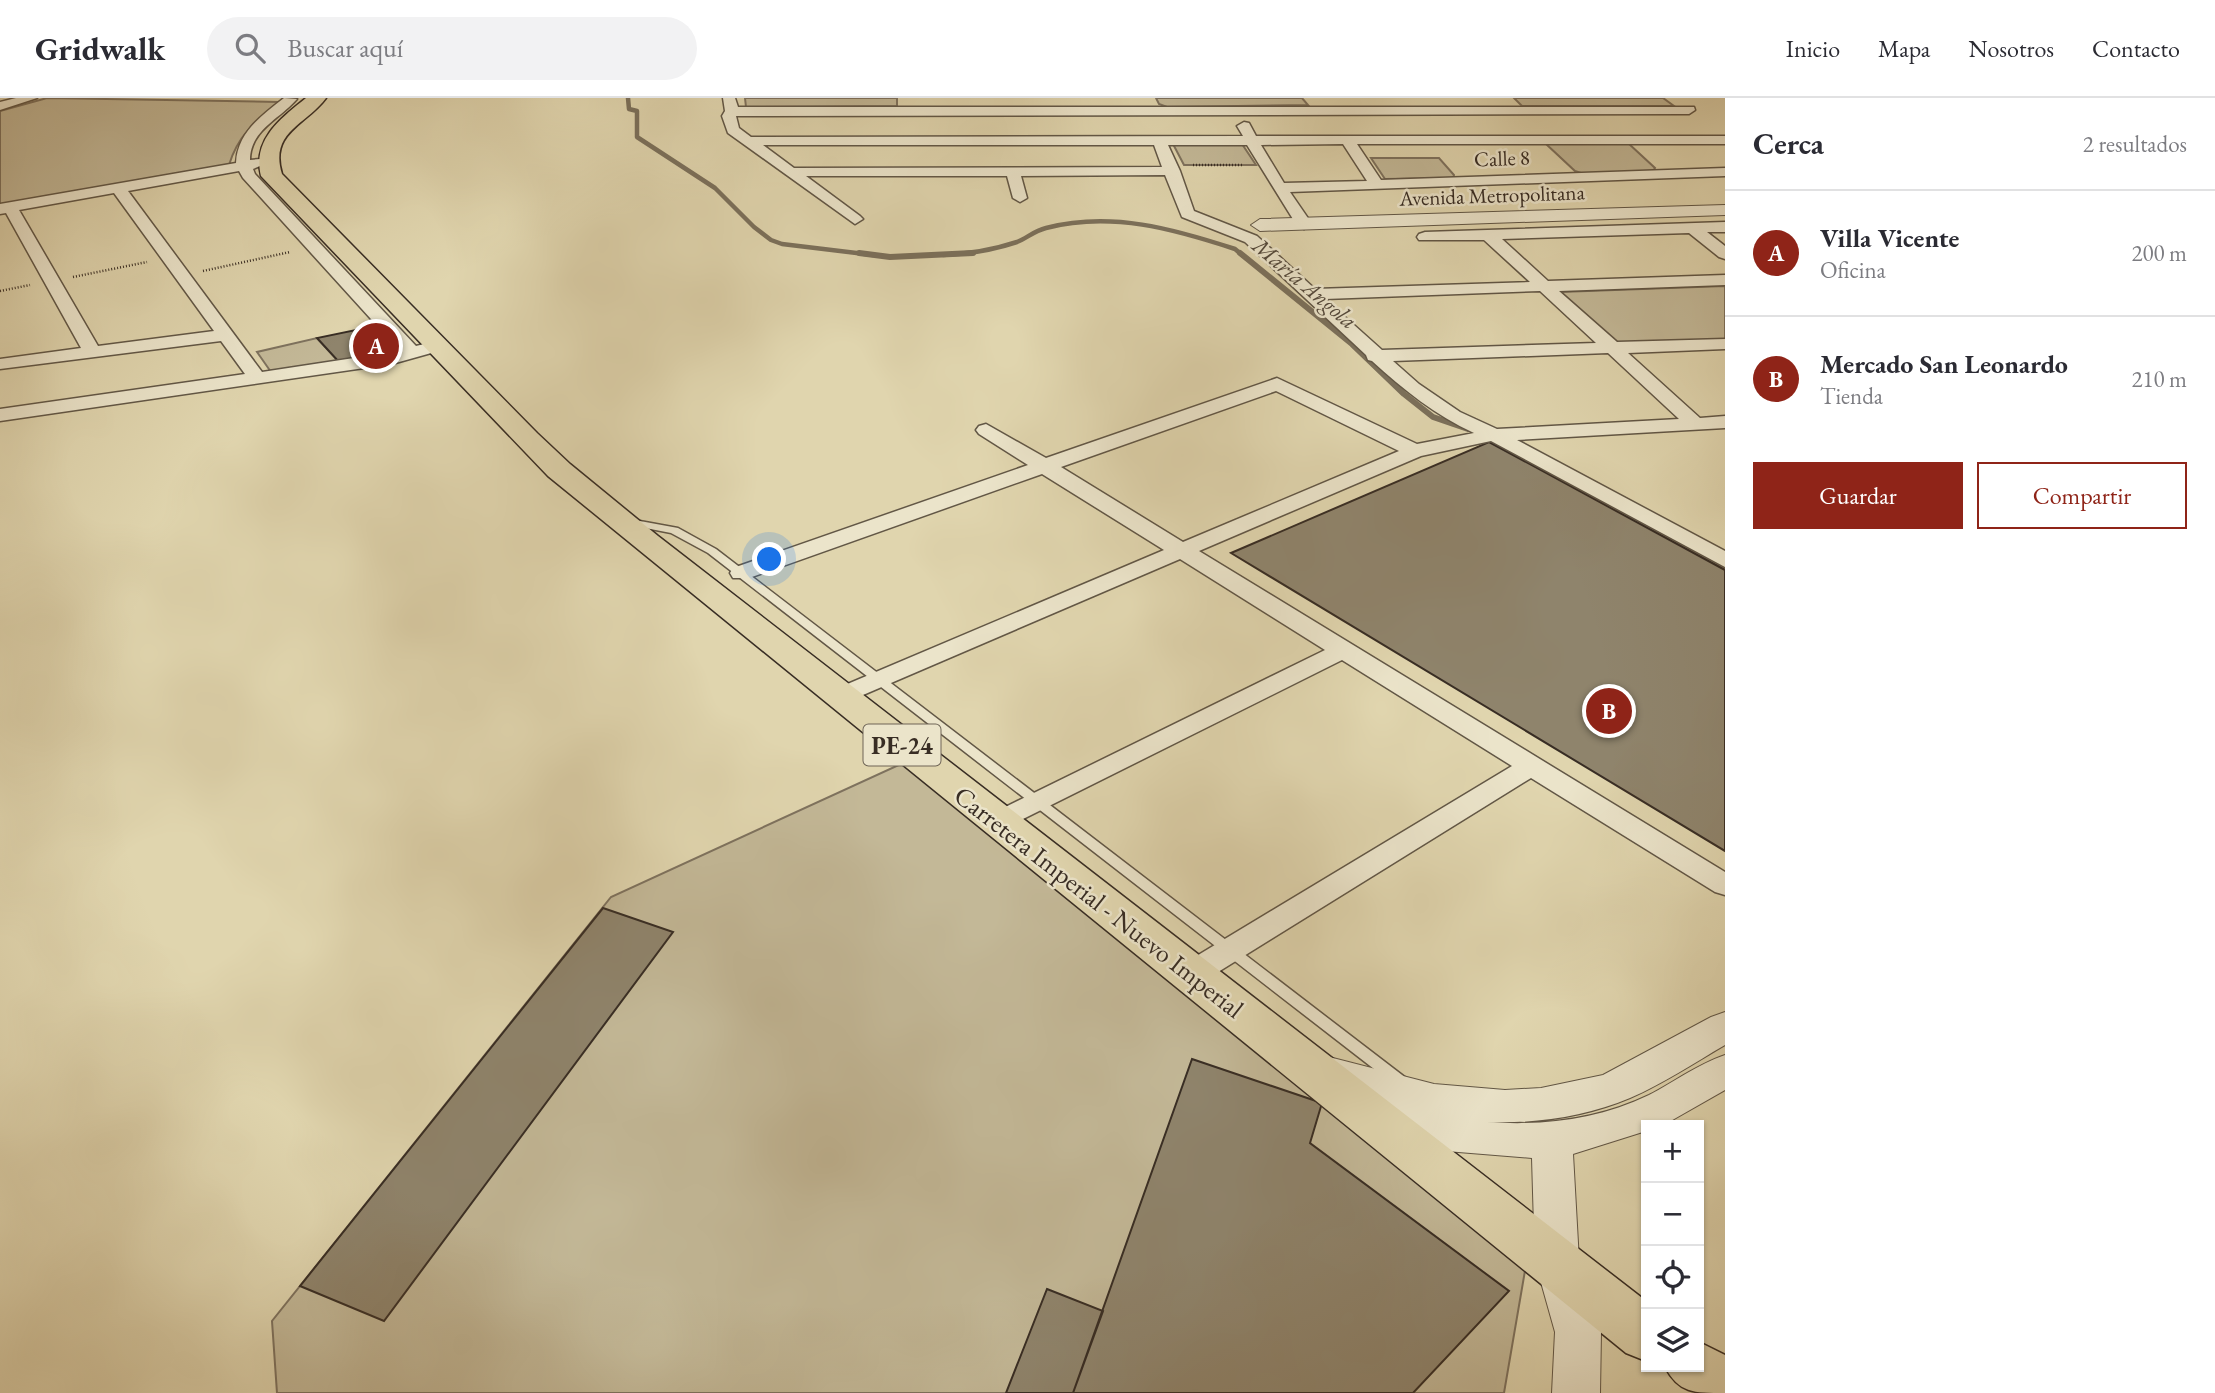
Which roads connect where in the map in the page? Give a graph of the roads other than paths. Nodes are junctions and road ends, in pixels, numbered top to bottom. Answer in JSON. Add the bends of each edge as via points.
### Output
{"nodes":[{"id":1,"x":31,"y":98,"type":"edge"},
{"id":2,"x":270,"y":98,"type":"edge"},
{"id":3,"x":317,"y":98,"type":"edge"},
{"id":4,"x":1674,"y":98,"type":"edge"},
{"id":5,"x":1149,"y":104,"type":"edge"},
{"id":6,"x":1315,"y":104,"type":"edge"},
{"id":7,"x":731,"y":105,"type":"edge"},
{"id":8,"x":0,"y":106,"type":"edge"},
{"id":9,"x":1234,"y":110,"type":"junction"},
{"id":10,"x":1698,"y":117,"type":"junction"},
{"id":11,"x":1159,"y":139,"type":"junction"},
{"id":12,"x":1251,"y":139,"type":"junction"},
{"id":13,"x":1346,"y":139,"type":"junction"},
{"id":14,"x":1436,"y":139,"type":"junction"},
{"id":15,"x":1725,"y":139,"type":"edge"},
{"id":16,"x":1528,"y":140,"type":"junction"},
{"id":17,"x":1637,"y":140,"type":"junction"},
{"id":18,"x":752,"y":141,"type":"junction"},
{"id":19,"x":255,"y":164,"type":"junction"},
{"id":20,"x":1172,"y":168,"type":"junction"},
{"id":21,"x":1556,"y":168,"type":"junction"},
{"id":22,"x":1013,"y":171,"type":"junction"},
{"id":23,"x":793,"y":172,"type":"junction"},
{"id":24,"x":1725,"y":172,"type":"edge"},
{"id":25,"x":1674,"y":174,"type":"junction"},
{"id":26,"x":1472,"y":180,"type":"junction"},
{"id":27,"x":1377,"y":185,"type":"junction"},
{"id":28,"x":118,"y":188,"type":"junction"},
{"id":29,"x":1280,"y":188,"type":"junction"},
{"id":30,"x":1020,"y":198,"type":"dead end"},
{"id":31,"x":5,"y":208,"type":"edge"},
{"id":32,"x":1725,"y":210,"type":"edge"},
{"id":33,"x":855,"y":219,"type":"dead end"},
{"id":34,"x":1304,"y":224,"type":"junction"},
{"id":35,"x":1260,"y":225,"type":"dead end"},
{"id":36,"x":1725,"y":227,"type":"edge"},
{"id":37,"x":1692,"y":228,"type":"junction"},
{"id":38,"x":1488,"y":235,"type":"junction"},
{"id":39,"x":1425,"y":237,"type":"dead end"},
{"id":40,"x":1725,"y":254,"type":"edge"},
{"id":41,"x":1725,"y":280,"type":"edge"},
{"id":42,"x":1543,"y":287,"type":"junction"},
{"id":43,"x":1309,"y":294,"type":"junction"},
{"id":44,"x":226,"y":335,"type":"junction"},
{"id":45,"x":1725,"y":344,"type":"edge"},
{"id":46,"x":1611,"y":347,"type":"junction"},
{"id":47,"x":424,"y":349,"type":"junction"},
{"id":48,"x":92,"y":352,"type":"junction"},
{"id":49,"x":1374,"y":355,"type":"junction"},
{"id":50,"x":0,"y":364,"type":"edge"},
{"id":51,"x":258,"y":379,"type":"junction"},
{"id":52,"x":0,"y":415,"type":"edge"},
{"id":53,"x":1725,"y":422,"type":"edge"},
{"id":54,"x":1696,"y":424,"type":"junction"},
{"id":55,"x":985,"y":430,"type":"dead end"},
{"id":56,"x":1487,"y":436,"type":"junction"},
{"id":57,"x":1415,"y":451,"type":"junction"},
{"id":58,"x":1046,"y":467,"type":"junction"},
{"id":59,"x":620,"y":521,"type":"junction"},
{"id":60,"x":1179,"y":550,"type":"junction"},
{"id":61,"x":1725,"y":560,"type":"edge"},
{"id":62,"x":741,"y":573,"type":"junction"},
{"id":63,"x":1341,"y":651,"type":"junction"},
{"id":64,"x":879,"y":680,"type":"junction"},
{"id":65,"x":840,"y":696,"type":"junction"},
{"id":66,"x":1531,"y":766,"type":"junction"},
{"id":67,"x":1038,"y":803,"type":"junction"},
{"id":68,"x":999,"y":822,"type":"junction"},
{"id":69,"x":1725,"y":885,"type":"edge"},
{"id":70,"x":1230,"y":950,"type":"junction"},
{"id":71,"x":1191,"y":974,"type":"junction"},
{"id":72,"x":1725,"y":1027,"type":"edge"},
{"id":73,"x":1306,"y":1066,"type":"junction"},
{"id":74,"x":1725,"y":1071,"type":"edge"},
{"id":75,"x":1426,"y":1101,"type":"junction"},
{"id":76,"x":1373,"y":1119,"type":"junction"},
{"id":77,"x":1552,"y":1140,"type":"junction"},
{"id":78,"x":1557,"y":1261,"type":"junction"},
{"id":79,"x":1641,"y":1332,"type":"edge"},
{"id":80,"x":1701,"y":1372,"type":"edge"},
{"id":81,"x":1725,"y":1388,"type":"edge"},
{"id":82,"x":1576,"y":1393,"type":"edge"}],
"edges":[{"from":1,"to":8,"type":"street"},
{"from":2,"to":19,"type":"street","via":[[291,99],[252,135],[243,154]]},
{"from":3,"to":19,"type":"highway","via":[[281,130]]},
{"from":4,"to":10,"type":"street"},
{"from":5,"to":7,"type":"street"},
{"from":5,"to":9,"type":"street"},
{"from":6,"to":9,"type":"street"},
{"from":6,"to":10,"type":"street"},
{"from":7,"to":18,"type":"street","via":[[733,130]]},
{"from":9,"to":12,"type":"street"},
{"from":10,"to":15,"type":"street"},
{"from":11,"to":12,"type":"street"},
{"from":11,"to":18,"type":"street"},
{"from":11,"to":20,"type":"street"},
{"from":12,"to":13,"type":"street"},
{"from":12,"to":29,"type":"street"},
{"from":13,"to":14,"type":"street"},
{"from":13,"to":27,"type":"street"},
{"from":14,"to":16,"type":"street"},
{"from":14,"to":26,"type":"street"},
{"from":15,"to":17,"type":"street"},
{"from":16,"to":17,"type":"street"},
{"from":16,"to":21,"type":"street"},
{"from":17,"to":25,"type":"street"},
{"from":18,"to":23,"type":"street"},
{"from":19,"to":28,"type":"street"},
{"from":19,"to":47,"type":"highway","name":"Carretera Imperial - Nuevo Imperial","number":"PE-24","via":[[272,176]]},
{"from":19,"to":47,"type":"street","via":[[247,174],[315,247]]},
{"from":20,"to":22,"type":"street"},
{"from":20,"to":43,"type":"street","via":[[1187,214],[1251,239]]},
{"from":21,"to":25,"type":"street","name":"Calle 8"},
{"from":21,"to":26,"type":"street","name":"Calle 8"},
{"from":22,"to":23,"type":"street"},
{"from":22,"to":30,"type":"street"},
{"from":23,"to":33,"type":"street"},
{"from":24,"to":25,"type":"street","name":"Calle 8"},
{"from":26,"to":27,"type":"street","name":"Calle 8"},
{"from":27,"to":29,"type":"street","name":"Calle 8"},
{"from":28,"to":31,"type":"street"},
{"from":28,"to":44,"type":"street"},
{"from":29,"to":34,"type":"street"},
{"from":31,"to":48,"type":"street"},
{"from":32,"to":34,"type":"street","name":"Avenida Metropolitana"},
{"from":34,"to":35,"type":"street","name":"Avenida Metropolitana"},
{"from":36,"to":37,"type":"street"},
{"from":37,"to":38,"type":"street"},
{"from":37,"to":40,"type":"street"},
{"from":38,"to":39,"type":"street"},
{"from":38,"to":42,"type":"street"},
{"from":41,"to":42,"type":"street"},
{"from":42,"to":43,"type":"street"},
{"from":42,"to":46,"type":"street"},
{"from":43,"to":49,"type":"street"},
{"from":44,"to":48,"type":"street"},
{"from":44,"to":51,"type":"street"},
{"from":45,"to":46,"type":"street"},
{"from":46,"to":49,"type":"street"},
{"from":46,"to":54,"type":"street"},
{"from":47,"to":51,"type":"street","via":[[392,359]]},
{"from":47,"to":59,"type":"highway","name":"Carretera Imperial - Nuevo Imperial","number":"PE-24"},
{"from":48,"to":50,"type":"street"},
{"from":49,"to":56,"type":"street","via":[[1412,388]]},
{"from":51,"to":52,"type":"street"},
{"from":53,"to":54,"type":"street"},
{"from":54,"to":56,"type":"street"},
{"from":55,"to":58,"type":"street"},
{"from":56,"to":57,"type":"street"},
{"from":56,"to":61,"type":"street"},
{"from":57,"to":58,"type":"street","via":[[1277,384]]},
{"from":57,"to":60,"type":"street"},
{"from":58,"to":60,"type":"street"},
{"from":58,"to":62,"type":"street"},
{"from":59,"to":62,"type":"lane","via":[[674,530]]},
{"from":59,"to":65,"type":"highway","name":"Carretera Imperial - Nuevo Imperial","number":"PE-24"},
{"from":60,"to":63,"type":"street"},
{"from":60,"to":64,"type":"street"},
{"from":62,"to":64,"type":"lane"},
{"from":63,"to":66,"type":"street"},
{"from":63,"to":67,"type":"street"},
{"from":64,"to":65,"type":"street"},
{"from":64,"to":67,"type":"lane"},
{"from":65,"to":68,"type":"highway","name":"Carretera Imperial - Nuevo Imperial","number":"PE-24"},
{"from":66,"to":69,"type":"street"},
{"from":66,"to":70,"type":"street"},
{"from":67,"to":68,"type":"street"},
{"from":67,"to":70,"type":"lane"},
{"from":68,"to":71,"type":"highway","name":"Carretera Imperial - Nuevo Imperial","number":"PE-24"},
{"from":70,"to":71,"type":"street"},
{"from":70,"to":75,"type":"lane"},
{"from":71,"to":73,"type":"highway","name":"Carretera Imperial - Nuevo Imperial","number":"PE-24"},
{"from":72,"to":75,"type":"street","via":[[1614,1087],[1575,1100],[1526,1107]]},
{"from":73,"to":75,"type":"street"},
{"from":73,"to":76,"type":"highway","name":"Carretera Imperial - Nuevo Imperial","number":"PE-24"},
{"from":74,"to":77,"type":"street","via":[[1646,1114]]},
{"from":76,"to":77,"type":"street","via":[[1427,1132]]},
{"from":76,"to":78,"type":"highway","name":"Carretera Imperial - Nuevo Imperial","number":"PE-24"},
{"from":77,"to":78,"type":"street"},
{"from":78,"to":79,"type":"highway","name":"Carretera Imperial - Nuevo Imperial","number":"PE-24"},
{"from":78,"to":82,"type":"street","via":[[1578,1332]]},
{"from":80,"to":81,"type":"highway"}]}
